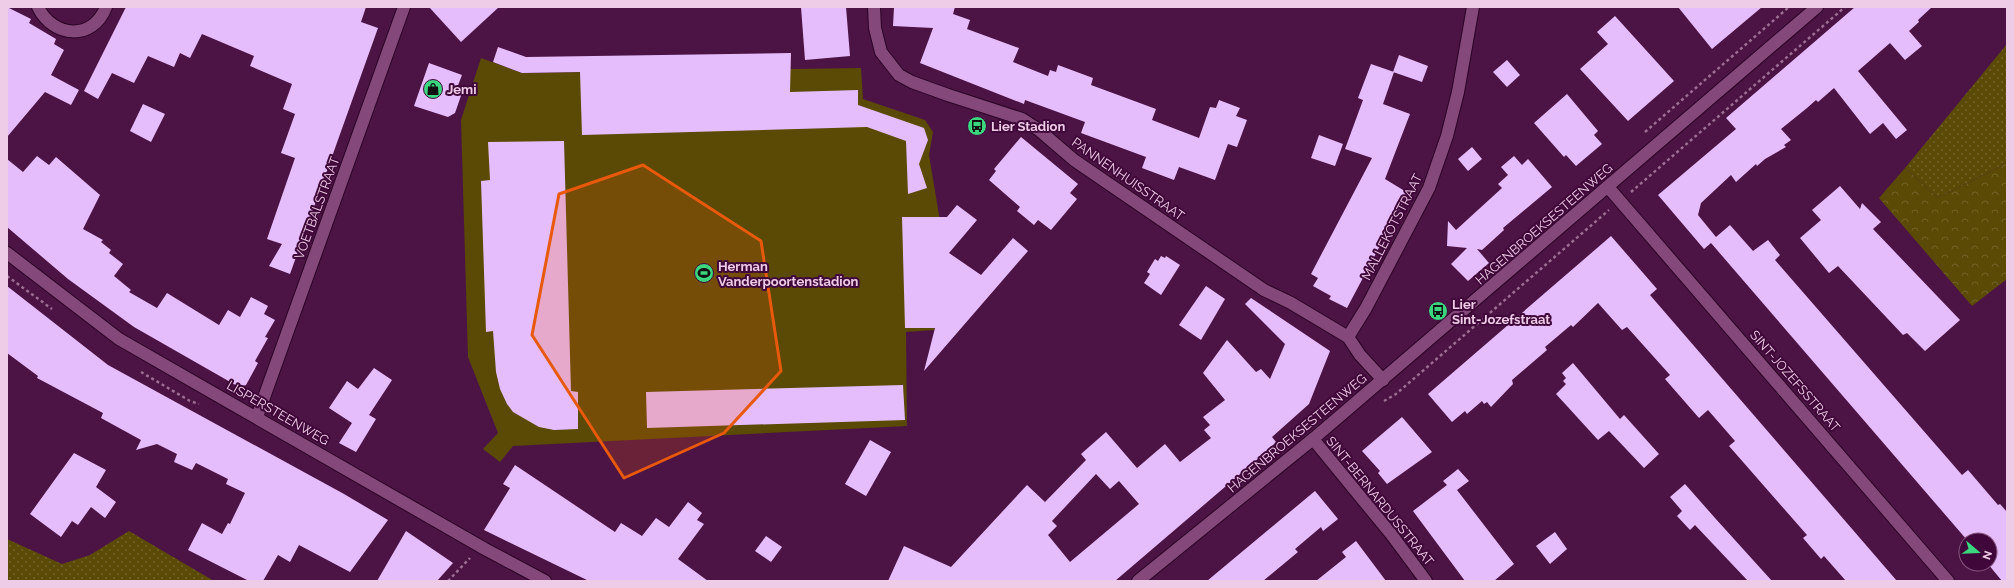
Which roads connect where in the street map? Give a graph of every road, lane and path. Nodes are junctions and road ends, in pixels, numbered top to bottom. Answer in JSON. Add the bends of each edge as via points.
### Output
{"nodes":[{"id":1,"x":38,"y":7,"type":"edge"},
{"id":2,"x":106,"y":7,"type":"edge"},
{"id":3,"x":404,"y":7,"type":"edge"},
{"id":4,"x":874,"y":7,"type":"edge"},
{"id":5,"x":1473,"y":7,"type":"edge"},
{"id":6,"x":1817,"y":7,"type":"edge"},
{"id":7,"x":1845,"y":7,"type":"edge"},
{"id":8,"x":1608,"y":187,"type":"junction"},
{"id":9,"x":1620,"y":200,"type":"junction"},
{"id":10,"x":7,"y":253,"type":"edge"},
{"id":11,"x":1348,"y":337,"type":"junction"},
{"id":12,"x":1383,"y":380,"type":"junction"},
{"id":13,"x":257,"y":417,"type":"junction"},
{"id":14,"x":1313,"y":440,"type":"junction"},
{"id":15,"x":473,"y":555,"type":"dead end"},
{"id":16,"x":542,"y":580,"type":"edge"},
{"id":17,"x":448,"y":581,"type":"edge"},
{"id":18,"x":1138,"y":581,"type":"edge"},
{"id":19,"x":1426,"y":581,"type":"edge"},
{"id":20,"x":1948,"y":581,"type":"edge"}],
"edges":[{"from":1,"to":2,"type":"street","via":[[52,26],[64,31],[78,32],[92,26]]},
{"from":3,"to":13,"type":"street","name":"VOETBALSTRAAT"},
{"from":4,"to":11,"type":"street","name":"PANNENHUISSTRAAT","via":[[875,28],[881,52],[899,75],[933,90],[1022,119],[1040,130],[1074,160],[1264,290]]},
{"from":5,"to":11,"type":"street","name":"MALLEKOTSTRAAT","via":[[1458,92],[1447,136],[1429,188]]},
{"from":6,"to":8,"type":"street","name":"HAGENBROEKSESTEENWEG"},
{"from":7,"to":9,"type":"path"},
{"from":8,"to":9,"type":"street","name":"SINT-JOZEFSSTRAAT"},
{"from":8,"to":12,"type":"street","name":"HAGENBROEKSESTEENWEG"},
{"from":9,"to":20,"type":"street","name":"SINT-JOZEFSSTRAAT"},
{"from":10,"to":13,"type":"street","name":"LISPERSTEENWEG","via":[[119,339]]},
{"from":11,"to":12,"type":"street","name":"PANNENHUISSTRAAT","via":[[1360,355]]},
{"from":12,"to":14,"type":"street","name":"HAGENBROEKSESTEENWEG"},
{"from":13,"to":16,"type":"street","name":"LISPERSTEENWEG"},
{"from":14,"to":18,"type":"street","name":"HAGENBROEKSESTEENWEG"},
{"from":14,"to":19,"type":"street","name":"SINT-BERNARDUSSTRAAT"},
{"from":15,"to":17,"type":"path"}]}
